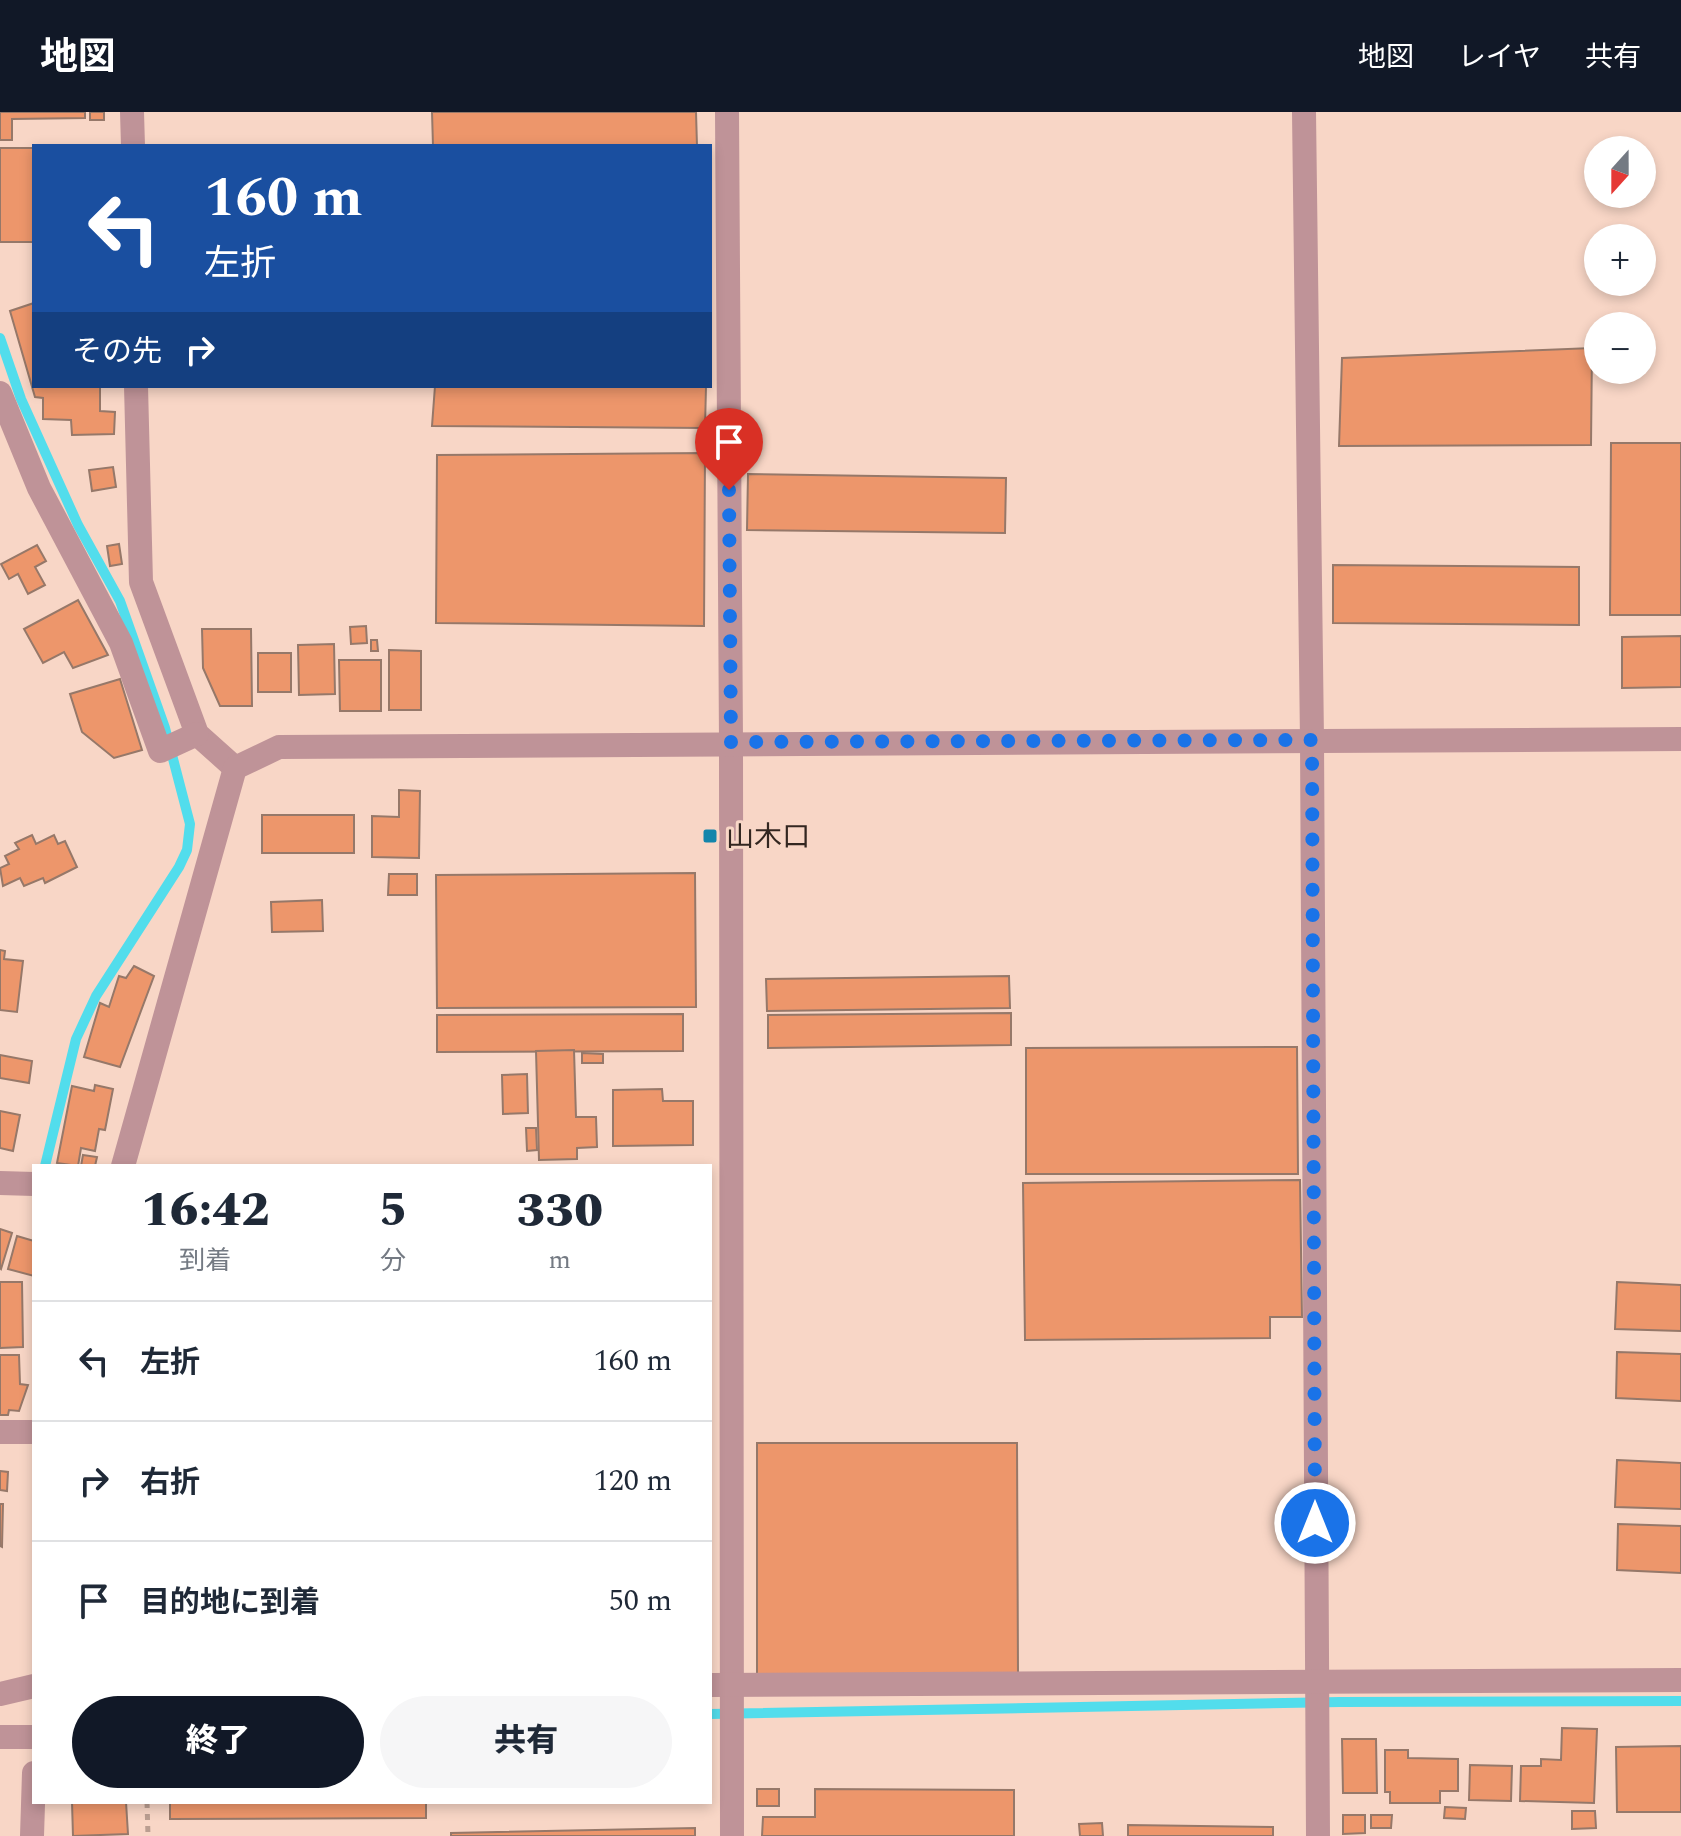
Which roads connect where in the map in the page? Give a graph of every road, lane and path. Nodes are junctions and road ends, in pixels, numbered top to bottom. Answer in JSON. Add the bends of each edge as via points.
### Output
{"nodes":[{"id":1,"x":132,"y":112,"type":"edge"},
{"id":2,"x":727,"y":112,"type":"edge"},
{"id":3,"x":1304,"y":112,"type":"edge"},
{"id":4,"x":133,"y":144,"type":"edge"},
{"id":5,"x":136,"y":388,"type":"edge"},
{"id":6,"x":0,"y":393,"type":"edge"},
{"id":7,"x":197,"y":734,"type":"junction"},
{"id":8,"x":1681,"y":739,"type":"edge"},
{"id":9,"x":1312,"y":740,"type":"junction"},
{"id":10,"x":731,"y":742,"type":"junction"},
{"id":11,"x":235,"y":768,"type":"junction"},
{"id":12,"x":124,"y":1164,"type":"edge"},
{"id":13,"x":0,"y":1183,"type":"edge"},
{"id":14,"x":32,"y":1184,"type":"edge"},
{"id":15,"x":0,"y":1432,"type":"edge"},
{"id":16,"x":32,"y":1432,"type":"edge"},
{"id":17,"x":1316,"y":1680,"type":"junction"},
{"id":18,"x":1681,"y":1680,"type":"edge"},
{"id":19,"x":721,"y":1685,"type":"edge"},
{"id":20,"x":32,"y":1686,"type":"edge"},
{"id":21,"x":0,"y":1694,"type":"edge"},
{"id":22,"x":0,"y":1737,"type":"edge"},
{"id":23,"x":32,"y":1737,"type":"edge"},
{"id":24,"x":33,"y":1804,"type":"edge"},
{"id":25,"x":147,"y":1804,"type":"edge"},
{"id":26,"x":32,"y":1836,"type":"edge"},
{"id":27,"x":148,"y":1836,"type":"edge"},
{"id":28,"x":732,"y":1836,"type":"edge"},
{"id":29,"x":1318,"y":1836,"type":"edge"}],
"edges":[{"from":1,"to":4,"type":"street"},
{"from":2,"to":10,"type":"street"},
{"from":3,"to":9,"type":"street"},
{"from":5,"to":7,"type":"street","via":[[141,582]]},
{"from":6,"to":7,"type":"street","via":[[39,488],[121,643],[160,751]]},
{"from":7,"to":11,"type":"street"},
{"from":8,"to":9,"type":"street"},
{"from":9,"to":10,"type":"street"},
{"from":9,"to":17,"type":"street"},
{"from":10,"to":11,"type":"street","via":[[279,747]]},
{"from":10,"to":19,"type":"street"},
{"from":11,"to":12,"type":"street"},
{"from":13,"to":14,"type":"street"},
{"from":15,"to":16,"type":"street"},
{"from":17,"to":18,"type":"street"},
{"from":17,"to":19,"type":"street"},
{"from":17,"to":29,"type":"street"},
{"from":19,"to":28,"type":"street"},
{"from":20,"to":21,"type":"street"},
{"from":22,"to":23,"type":"street"},
{"from":24,"to":26,"type":"street"},
{"from":25,"to":27,"type":"path"}]}
